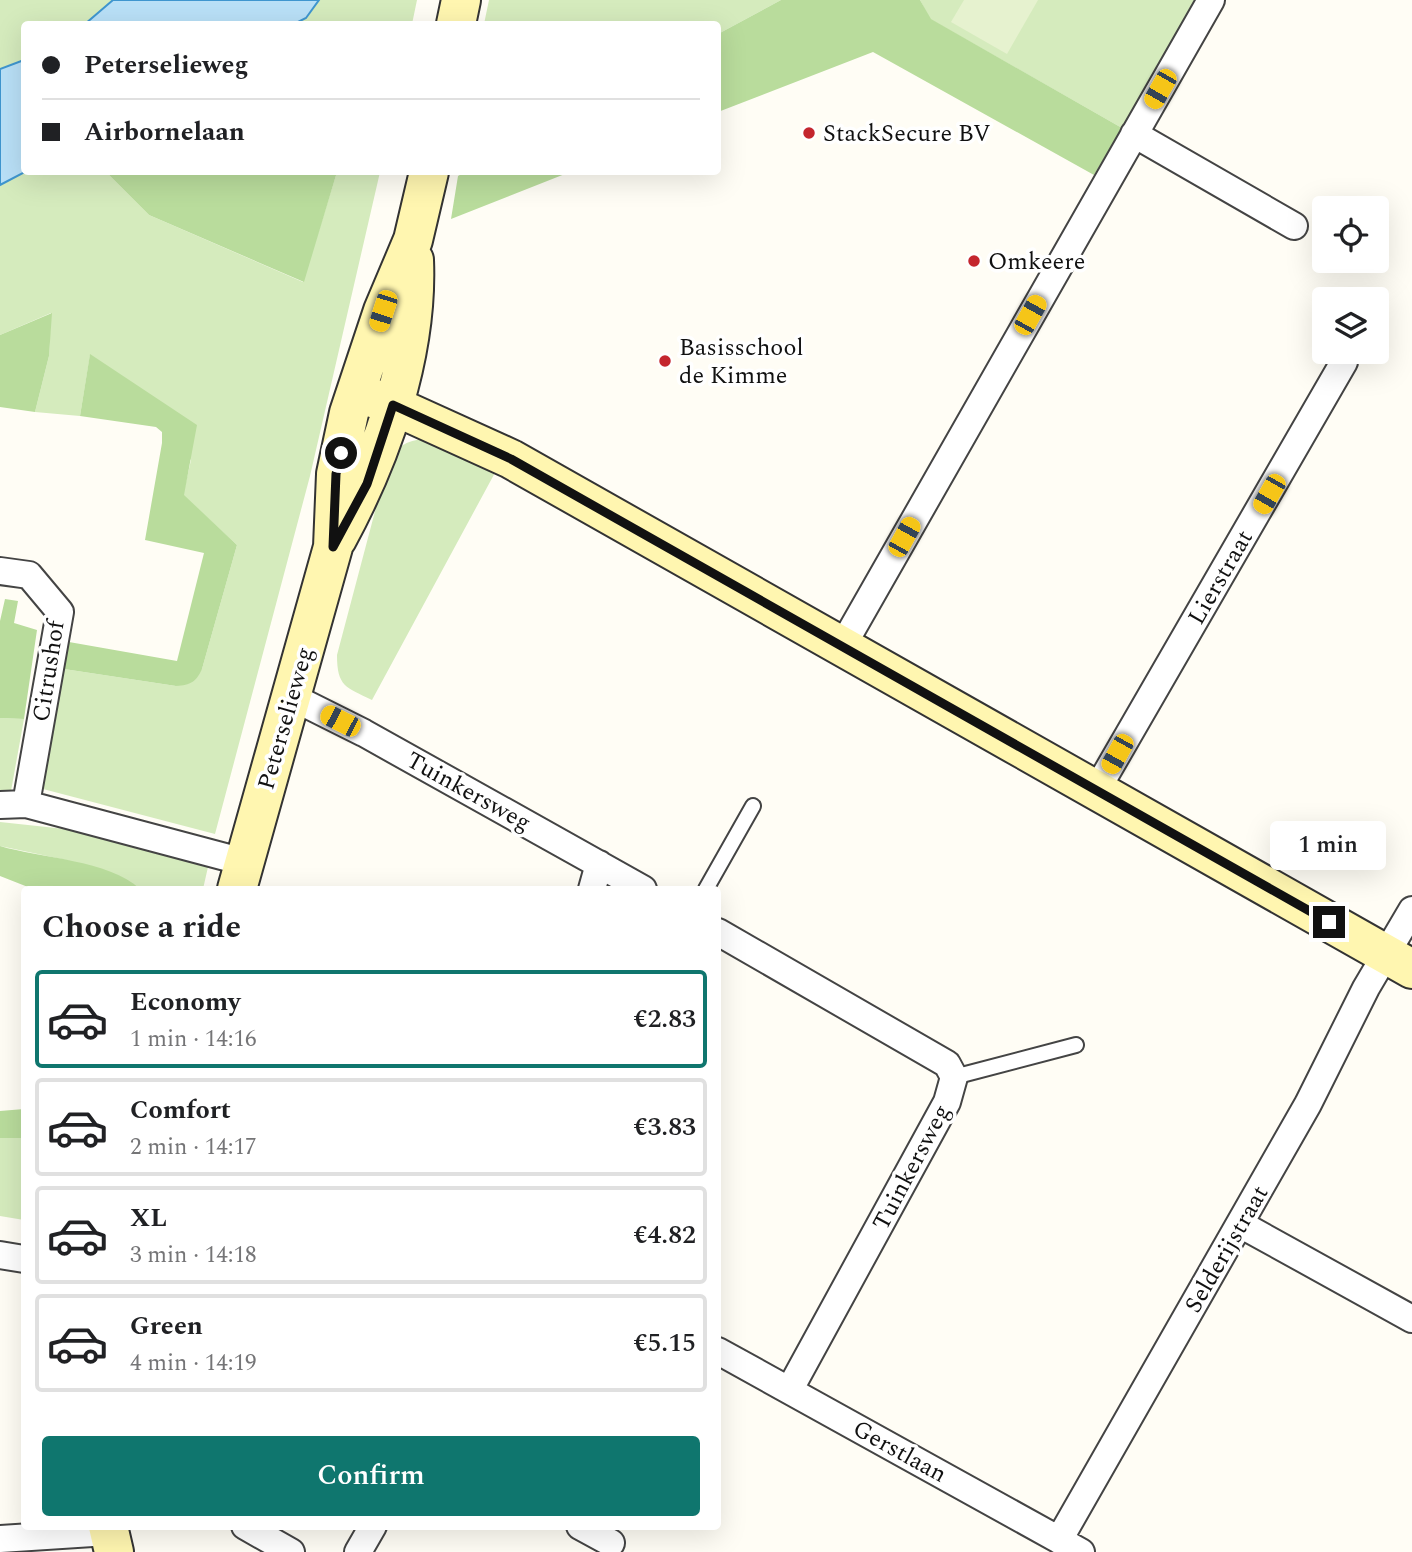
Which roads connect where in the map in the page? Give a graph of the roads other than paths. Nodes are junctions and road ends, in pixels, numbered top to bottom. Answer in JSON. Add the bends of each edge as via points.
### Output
{"nodes":[{"id":1,"x":461,"y":0,"type":"edge"},
{"id":2,"x":1211,"y":0,"type":"edge"},
{"id":3,"x":457,"y":21,"type":"edge"},
{"id":4,"x":1134,"y":134,"type":"junction"},
{"id":5,"x":428,"y":175,"type":"edge"},
{"id":6,"x":1294,"y":226,"type":"dead end"},
{"id":7,"x":413,"y":240,"type":"junction"},
{"id":8,"x":1343,"y":364,"type":"edge"},
{"id":9,"x":356,"y":392,"type":"junction"},
{"id":10,"x":393,"y":405,"type":"junction"},
{"id":11,"x":333,"y":547,"type":"junction"},
{"id":12,"x":0,"y":570,"type":"edge"},
{"id":13,"x":843,"y":645,"type":"junction"},
{"id":14,"x":292,"y":697,"type":"junction"},
{"id":15,"x":1096,"y":791,"type":"junction"},
{"id":16,"x":26,"y":804,"type":"junction"},
{"id":17,"x":0,"y":805,"type":"edge"},
{"id":18,"x":753,"y":806,"type":"dead end"},
{"id":19,"x":240,"y":875,"type":"edge"},
{"id":20,"x":596,"y":877,"type":"edge"},
{"id":21,"x":631,"y":886,"type":"edge"},
{"id":22,"x":708,"y":886,"type":"edge"},
{"id":23,"x":1412,"y":911,"type":"edge"},
{"id":24,"x":721,"y":934,"type":"edge"},
{"id":25,"x":1399,"y":962,"type":"edge"},
{"id":26,"x":1076,"y":1045,"type":"dead end"},
{"id":27,"x":954,"y":1077,"type":"junction"},
{"id":28,"x":1240,"y":1224,"type":"junction"},
{"id":29,"x":0,"y":1255,"type":"edge"},
{"id":30,"x":21,"y":1258,"type":"edge"},
{"id":31,"x":1412,"y":1319,"type":"edge"},
{"id":32,"x":721,"y":1358,"type":"edge"},
{"id":33,"x":790,"y":1390,"type":"junction"},
{"id":34,"x":252,"y":1530,"type":"edge"},
{"id":35,"x":371,"y":1530,"type":"edge"},
{"id":36,"x":589,"y":1530,"type":"edge"},
{"id":37,"x":110,"y":1537,"type":"edge"},
{"id":38,"x":0,"y":1539,"type":"edge"},
{"id":39,"x":612,"y":1540,"type":"edge"},
{"id":40,"x":1070,"y":1546,"type":"edge"},
{"id":41,"x":291,"y":1552,"type":"edge"},
{"id":42,"x":358,"y":1552,"type":"edge"}],
"edges":[{"from":1,"to":3,"type":"street"},
{"from":2,"to":4,"type":"street"},
{"from":4,"to":6,"type":"street"},
{"from":4,"to":13,"type":"street"},
{"from":5,"to":7,"type":"street"},
{"from":7,"to":9,"type":"street","name":"Peterselieweg"},
{"from":7,"to":10,"type":"street","name":"Peterselieweg","via":[[411,318]]},
{"from":8,"to":15,"type":"street","name":"Lierstraat"},
{"from":9,"to":10,"type":"street"},
{"from":9,"to":11,"type":"street","name":"Peterselieweg","via":[[336,474]]},
{"from":10,"to":11,"type":"street","name":"Peterselieweg","via":[[367,484]]},
{"from":10,"to":13,"type":"street","via":[[511,459]]},
{"from":11,"to":14,"type":"street","name":"Peterselieweg"},
{"from":12,"to":16,"type":"street","name":"Citrushof","via":[[29,575],[60,612]]},
{"from":13,"to":15,"type":"street"},
{"from":14,"to":19,"type":"street","name":"Peterselieweg"},
{"from":14,"to":20,"type":"street","name":"Tuinkersweg","via":[[363,733]]},
{"from":15,"to":25,"type":"street"},
{"from":16,"to":17,"type":"street"},
{"from":16,"to":19,"type":"street"},
{"from":18,"to":22,"type":"lane"},
{"from":20,"to":21,"type":"street","name":"Tuinkersweg"},
{"from":23,"to":25,"type":"street","name":"Selderijstraat"},
{"from":24,"to":27,"type":"street","name":"Tuinkersweg","via":[[947,1064]]},
{"from":25,"to":28,"type":"street","name":"Selderijstraat","via":[[1308,1104]]},
{"from":26,"to":27,"type":"lane"},
{"from":27,"to":33,"type":"street","name":"Tuinkersweg","via":[[947,1102]]},
{"from":28,"to":31,"type":"street"},
{"from":28,"to":40,"type":"street","name":"Selderijstraat"},
{"from":29,"to":30,"type":"street"},
{"from":32,"to":33,"type":"street","name":"Gerstlaan"},
{"from":33,"to":40,"type":"street","name":"Gerstlaan"},
{"from":34,"to":41,"type":"street"},
{"from":35,"to":42,"type":"street"},
{"from":36,"to":39,"type":"street"},
{"from":37,"to":38,"type":"street"}]}
